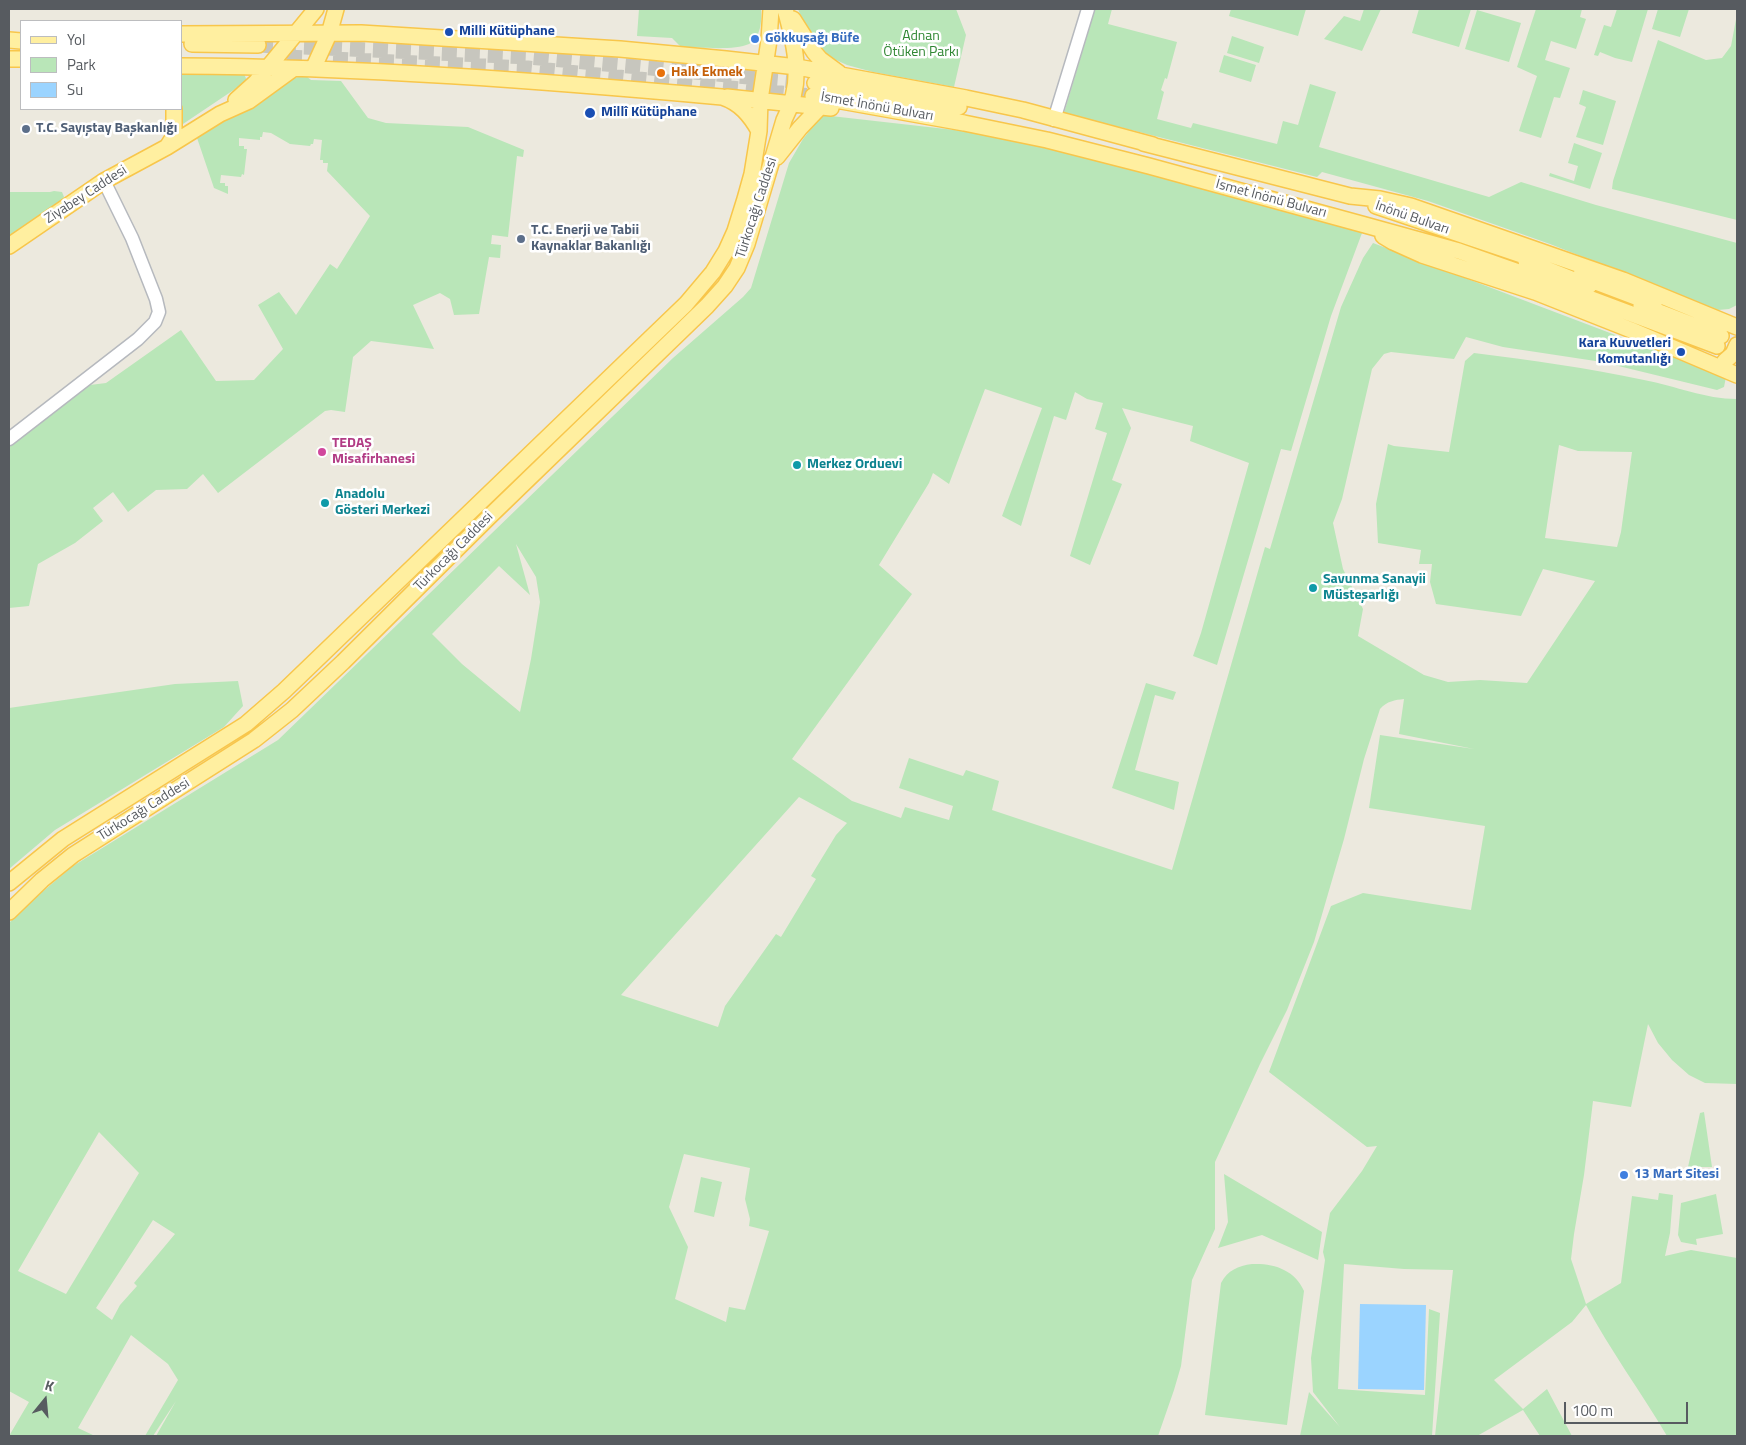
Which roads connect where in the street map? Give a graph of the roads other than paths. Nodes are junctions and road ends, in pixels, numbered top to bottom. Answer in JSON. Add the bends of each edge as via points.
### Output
{"nodes":[{"id":1,"x":316,"y":9,"type":"edge"},
{"id":2,"x":336,"y":9,"type":"edge"},
{"id":3,"x":341,"y":9,"type":"edge"},
{"id":4,"x":771,"y":9,"type":"edge"},
{"id":5,"x":786,"y":9,"type":"edge"},
{"id":6,"x":1088,"y":9,"type":"edge"},
{"id":7,"x":296,"y":32,"type":"junction"},
{"id":8,"x":361,"y":33,"type":"junction"},
{"id":9,"x":182,"y":34,"type":"edge"},
{"id":10,"x":328,"y":34,"type":"junction"},
{"id":11,"x":182,"y":44,"type":"edge"},
{"id":12,"x":261,"y":56,"type":"junction"},
{"id":13,"x":182,"y":57,"type":"edge"},
{"id":14,"x":765,"y":65,"type":"junction"},
{"id":15,"x":182,"y":66,"type":"edge"},
{"id":16,"x":797,"y":67,"type":"junction"},
{"id":17,"x":293,"y":69,"type":"junction"},
{"id":18,"x":312,"y":69,"type":"junction"},
{"id":19,"x":842,"y":75,"type":"junction"},
{"id":20,"x":816,"y":95,"type":"junction"},
{"id":21,"x":723,"y":97,"type":"junction"},
{"id":22,"x":760,"y":100,"type":"junction"},
{"id":23,"x":792,"y":105,"type":"junction"},
{"id":24,"x":174,"y":110,"type":"edge"},
{"id":25,"x":220,"y":114,"type":"junction"},
{"id":26,"x":1054,"y":120,"type":"junction"},
{"id":27,"x":760,"y":131,"type":"junction"},
{"id":28,"x":1152,"y":145,"type":"junction"},
{"id":29,"x":167,"y":147,"type":"junction"},
{"id":30,"x":771,"y":164,"type":"junction"},
{"id":31,"x":104,"y":181,"type":"junction"},
{"id":32,"x":1350,"y":196,"type":"junction"},
{"id":33,"x":1365,"y":225,"type":"junction"},
{"id":34,"x":9,"y":246,"type":"edge"},
{"id":35,"x":1737,"y":316,"type":"edge"},
{"id":36,"x":1721,"y":319,"type":"junction"},
{"id":37,"x":1732,"y":338,"type":"edge"},
{"id":38,"x":1731,"y":364,"type":"edge"},
{"id":39,"x":1737,"y":374,"type":"edge"},
{"id":40,"x":9,"y":439,"type":"edge"},
{"id":41,"x":492,"y":491,"type":"junction"},
{"id":42,"x":508,"y":499,"type":"junction"},
{"id":43,"x":246,"y":724,"type":"junction"},
{"id":44,"x":254,"y":740,"type":"junction"},
{"id":45,"x":9,"y":883,"type":"edge"},
{"id":46,"x":9,"y":912,"type":"edge"}],
"edges":[{"from":1,"to":7,"type":"main road"},
{"from":2,"to":10,"type":"main road"},
{"from":3,"to":8,"type":"main road","via":[[346,19]]},
{"from":4,"to":14,"type":"main road","name":"Türkocağı Caddesi"},
{"from":5,"to":16,"type":"main road","name":"Türkocağı Caddesi"},
{"from":5,"to":19,"type":"main road","via":[[814,52]]},
{"from":6,"to":26,"type":"street"},
{"from":7,"to":9,"type":"main road"},
{"from":7,"to":10,"type":"main road"},
{"from":7,"to":12,"type":"main road"},
{"from":8,"to":10,"type":"main road"},
{"from":8,"to":14,"type":"main road","via":[[620,49]]},
{"from":10,"to":18,"type":"main road"},
{"from":11,"to":12,"type":"main road"},
{"from":12,"to":13,"type":"main road"},
{"from":12,"to":15,"type":"main road"},
{"from":12,"to":17,"type":"main road"},
{"from":12,"to":25,"type":"main road","via":[[256,82]]},
{"from":14,"to":16,"type":"main road"},
{"from":14,"to":22,"type":"main road","name":"Türkocağı Caddesi"},
{"from":16,"to":19,"type":"main road"},
{"from":16,"to":23,"type":"main road","name":"Türkocağı Caddesi"},
{"from":17,"to":18,"type":"main road"},
{"from":17,"to":25,"type":"main road","name":"Ziyabey Caddesi","via":[[249,102]]},
{"from":18,"to":21,"type":"main road","via":[[523,80]]},
{"from":19,"to":26,"type":"main road","via":[[1023,110]]},
{"from":20,"to":23,"type":"main road"},
{"from":20,"to":28,"type":"main road","name":"İsmet İnönü Bulvarı","via":[[971,109]]},
{"from":20,"to":30,"type":"main road","via":[[800,128]]},
{"from":20,"to":33,"type":"main road","name":"İsmet İnönü Bulvarı","via":[[1047,140]]},
{"from":21,"to":22,"type":"main road"},
{"from":21,"to":27,"type":"main road","via":[[745,110]]},
{"from":22,"to":23,"type":"main road"},
{"from":22,"to":27,"type":"main road","name":"Türkocağı Caddesi"},
{"from":23,"to":30,"type":"main road","name":"Türkocağı Caddesi","via":[[784,120]]},
{"from":24,"to":29,"type":"main road","via":[[174,136]]},
{"from":25,"to":29,"type":"main road","name":"Ziyabey Caddesi"},
{"from":26,"to":28,"type":"main road"},
{"from":27,"to":41,"type":"main road","name":"Türkocağı Caddesi","via":[[752,174],[737,223],[713,272],[686,304]]},
{"from":28,"to":32,"type":"main road","name":"İsmet İnönü Bulvarı"},
{"from":29,"to":31,"type":"main road","name":"Ziyabey Caddesi"},
{"from":30,"to":42,"type":"main road","name":"Türkocağı Caddesi","via":[[747,244],[737,268],[724,286],[686,327]]},
{"from":31,"to":34,"type":"main road","name":"Ziyabey Caddesi"},
{"from":31,"to":40,"type":"street","via":[[132,238],[159,312],[155,322],[138,339]]},
{"from":32,"to":36,"type":"main road","via":[[1380,198],[1411,206],[1623,280]]},
{"from":32,"to":37,"type":"main road","name":"İnönü Bulvarı","via":[[1552,265]]},
{"from":33,"to":37,"type":"main road","name":"İsmet İnönü Bulvarı","via":[[1459,251]]},
{"from":33,"to":38,"type":"main road","via":[[1610,315]]},
{"from":33,"to":39,"type":"main road","via":[[1422,254],[1542,295]]},
{"from":35,"to":36,"type":"main road"},
{"from":36,"to":37,"type":"main road"},
{"from":37,"to":38,"type":"main road"},
{"from":41,"to":42,"type":"main road"},
{"from":41,"to":43,"type":"main road","name":"Türkocağı Caddesi","via":[[284,692]]},
{"from":42,"to":44,"type":"main road","name":"Türkocağı Caddesi","via":[[343,662]]},
{"from":43,"to":44,"type":"main road"},
{"from":43,"to":45,"type":"main road","name":"Türkocağı Caddesi","via":[[63,839]]},
{"from":44,"to":46,"type":"main road","name":"Türkocağı Caddesi","via":[[73,855]]}]}
